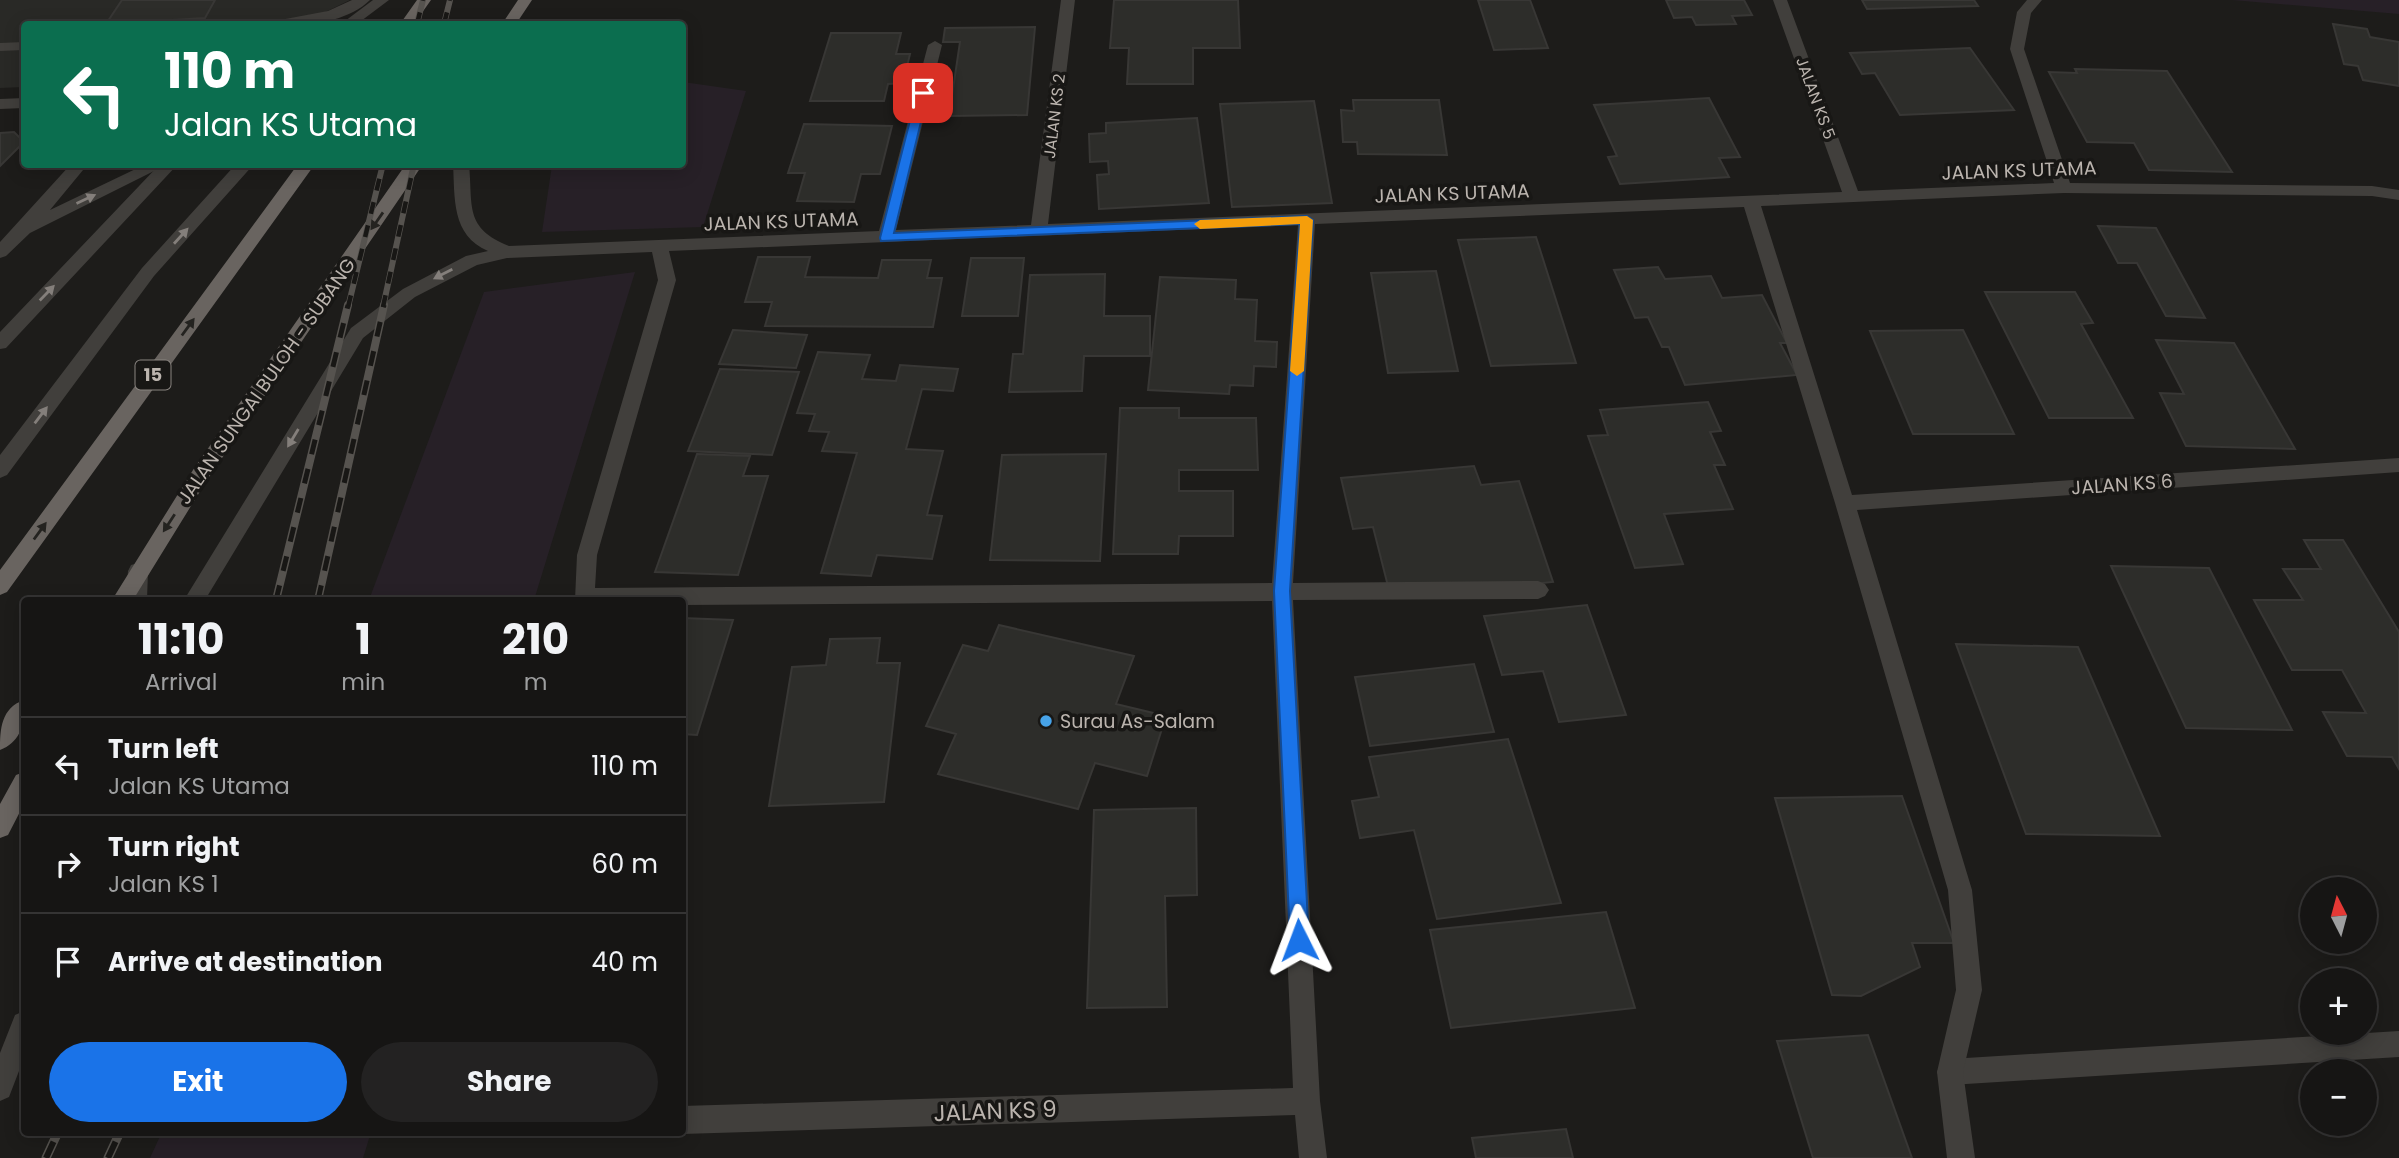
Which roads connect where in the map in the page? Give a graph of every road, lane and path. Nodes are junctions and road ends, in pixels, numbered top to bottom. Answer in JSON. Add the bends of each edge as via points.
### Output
{"nodes":[{"id":1,"x":363,"y":0,"type":"edge"},
{"id":2,"x":382,"y":0,"type":"edge"},
{"id":3,"x":424,"y":0,"type":"edge"},
{"id":4,"x":525,"y":0,"type":"edge"},
{"id":5,"x":1068,"y":0,"type":"edge"},
{"id":6,"x":1780,"y":0,"type":"edge"},
{"id":7,"x":2035,"y":0,"type":"edge"},
{"id":8,"x":297,"y":21,"type":"edge"},
{"id":9,"x":352,"y":21,"type":"edge"},
{"id":10,"x":409,"y":21,"type":"edge"},
{"id":11,"x":511,"y":21,"type":"edge"},
{"id":12,"x":935,"y":45,"type":"dead end"},
{"id":13,"x":21,"y":46,"type":"edge"},
{"id":14,"x":0,"y":47,"type":"edge"},
{"id":15,"x":21,"y":103,"type":"edge"},
{"id":16,"x":0,"y":104,"type":"edge"},
{"id":17,"x":77,"y":168,"type":"edge"},
{"id":18,"x":152,"y":168,"type":"edge"},
{"id":19,"x":166,"y":168,"type":"edge"},
{"id":20,"x":242,"y":168,"type":"edge"},
{"id":21,"x":304,"y":168,"type":"edge"},
{"id":22,"x":412,"y":168,"type":"edge"},
{"id":23,"x":461,"y":168,"type":"edge"},
{"id":24,"x":2064,"y":188,"type":"junction"},
{"id":25,"x":2399,"y":195,"type":"edge"},
{"id":26,"x":1852,"y":197,"type":"junction"},
{"id":27,"x":1751,"y":201,"type":"junction"},
{"id":28,"x":1307,"y":220,"type":"junction"},
{"id":29,"x":24,"y":229,"type":"junction"},
{"id":30,"x":1039,"y":231,"type":"junction"},
{"id":31,"x":886,"y":238,"type":"junction"},
{"id":32,"x":659,"y":246,"type":"junction"},
{"id":33,"x":0,"y":252,"type":"edge"},
{"id":34,"x":507,"y":252,"type":"junction"},
{"id":35,"x":0,"y":343,"type":"edge"},
{"id":36,"x":2399,"y":465,"type":"edge"},
{"id":37,"x":0,"y":470,"type":"edge"},
{"id":38,"x":1845,"y":503,"type":"junction"},
{"id":39,"x":138,"y":571,"type":"junction"},
{"id":40,"x":0,"y":586,"type":"edge"},
{"id":41,"x":1538,"y":590,"type":"dead end"},
{"id":42,"x":1282,"y":591,"type":"junction"},
{"id":43,"x":116,"y":597,"type":"edge"},
{"id":44,"x":124,"y":597,"type":"edge"},
{"id":45,"x":136,"y":597,"type":"edge"},
{"id":46,"x":196,"y":597,"type":"edge"},
{"id":47,"x":21,"y":714,"type":"edge"},
{"id":48,"x":0,"y":740,"type":"edge"},
{"id":49,"x":21,"y":788,"type":"edge"},
{"id":50,"x":0,"y":827,"type":"edge"},
{"id":51,"x":21,"y":1032,"type":"edge"},
{"id":52,"x":2399,"y":1044,"type":"edge"},
{"id":53,"x":1950,"y":1072,"type":"junction"},
{"id":54,"x":0,"y":1088,"type":"edge"},
{"id":55,"x":1307,"y":1101,"type":"junction"},
{"id":56,"x":686,"y":1120,"type":"edge"},
{"id":57,"x":1313,"y":1158,"type":"edge"},
{"id":58,"x":1961,"y":1158,"type":"edge"}],
"edges":[{"from":1,"to":8,"type":"street","via":[[332,15]]},
{"from":2,"to":9,"type":"street"},
{"from":3,"to":10,"type":"highway"},
{"from":4,"to":11,"type":"highway"},
{"from":5,"to":30,"type":"street","name":"JALAN KS 2"},
{"from":6,"to":26,"type":"street","name":"JALAN KS 5"},
{"from":7,"to":24,"type":"street","via":[[2024,12],[2017,49]]},
{"from":12,"to":31,"type":"street"},
{"from":13,"to":14,"type":"street"},
{"from":15,"to":16,"type":"street"},
{"from":17,"to":29,"type":"street"},
{"from":29,"to":18,"type":"street","one_way":true},
{"from":35,"to":19,"type":"street","one_way":true},
{"from":37,"to":20,"type":"street","one_way":true,"via":[[148,272]]},
{"from":40,"to":21,"type":"highway","number":"15","one_way":true},
{"from":22,"to":39,"type":"highway","name":"JALAN SUNGAI BULOH - SUBANG","one_way":true},
{"from":23,"to":34,"type":"street","via":[[473,233]]},
{"from":24,"to":25,"type":"street","name":"JALAN KS UTAMA"},
{"from":24,"to":26,"type":"street","name":"JALAN KS UTAMA"},
{"from":26,"to":27,"type":"street","name":"JALAN KS UTAMA"},
{"from":27,"to":28,"type":"street","name":"JALAN KS UTAMA"},
{"from":27,"to":38,"type":"street"},
{"from":28,"to":30,"type":"street","name":"JALAN KS UTAMA"},
{"from":28,"to":42,"type":"street"},
{"from":29,"to":33,"type":"street"},
{"from":30,"to":31,"type":"street","name":"JALAN KS UTAMA"},
{"from":31,"to":32,"type":"street","name":"JALAN KS UTAMA"},
{"from":32,"to":34,"type":"street","name":"JALAN KS UTAMA"},
{"from":32,"to":42,"type":"street","via":[[667,280],[587,555],[584,597]]},
{"from":34,"to":46,"type":"street","name":"JALAN KS UTAMA","one_way":true,"via":[[472,260],[436,278],[357,333]]},
{"from":36,"to":38,"type":"street","name":"JALAN KS 6"},
{"from":38,"to":53,"type":"street","via":[[1960,890],[1969,990]]},
{"from":39,"to":43,"type":"highway"},
{"from":39,"to":44,"type":"highway","name":"JALAN SUNGAI BULOH - SUBANG"},
{"from":39,"to":45,"type":"street"},
{"from":41,"to":42,"type":"street"},
{"from":42,"to":55,"type":"street"},
{"from":47,"to":48,"type":"highway"},
{"from":49,"to":50,"type":"highway"},
{"from":51,"to":54,"type":"street"},
{"from":52,"to":53,"type":"street"},
{"from":53,"to":58,"type":"street"},
{"from":55,"to":56,"type":"street","name":"JALAN KS 9"},
{"from":55,"to":57,"type":"street"}]}
